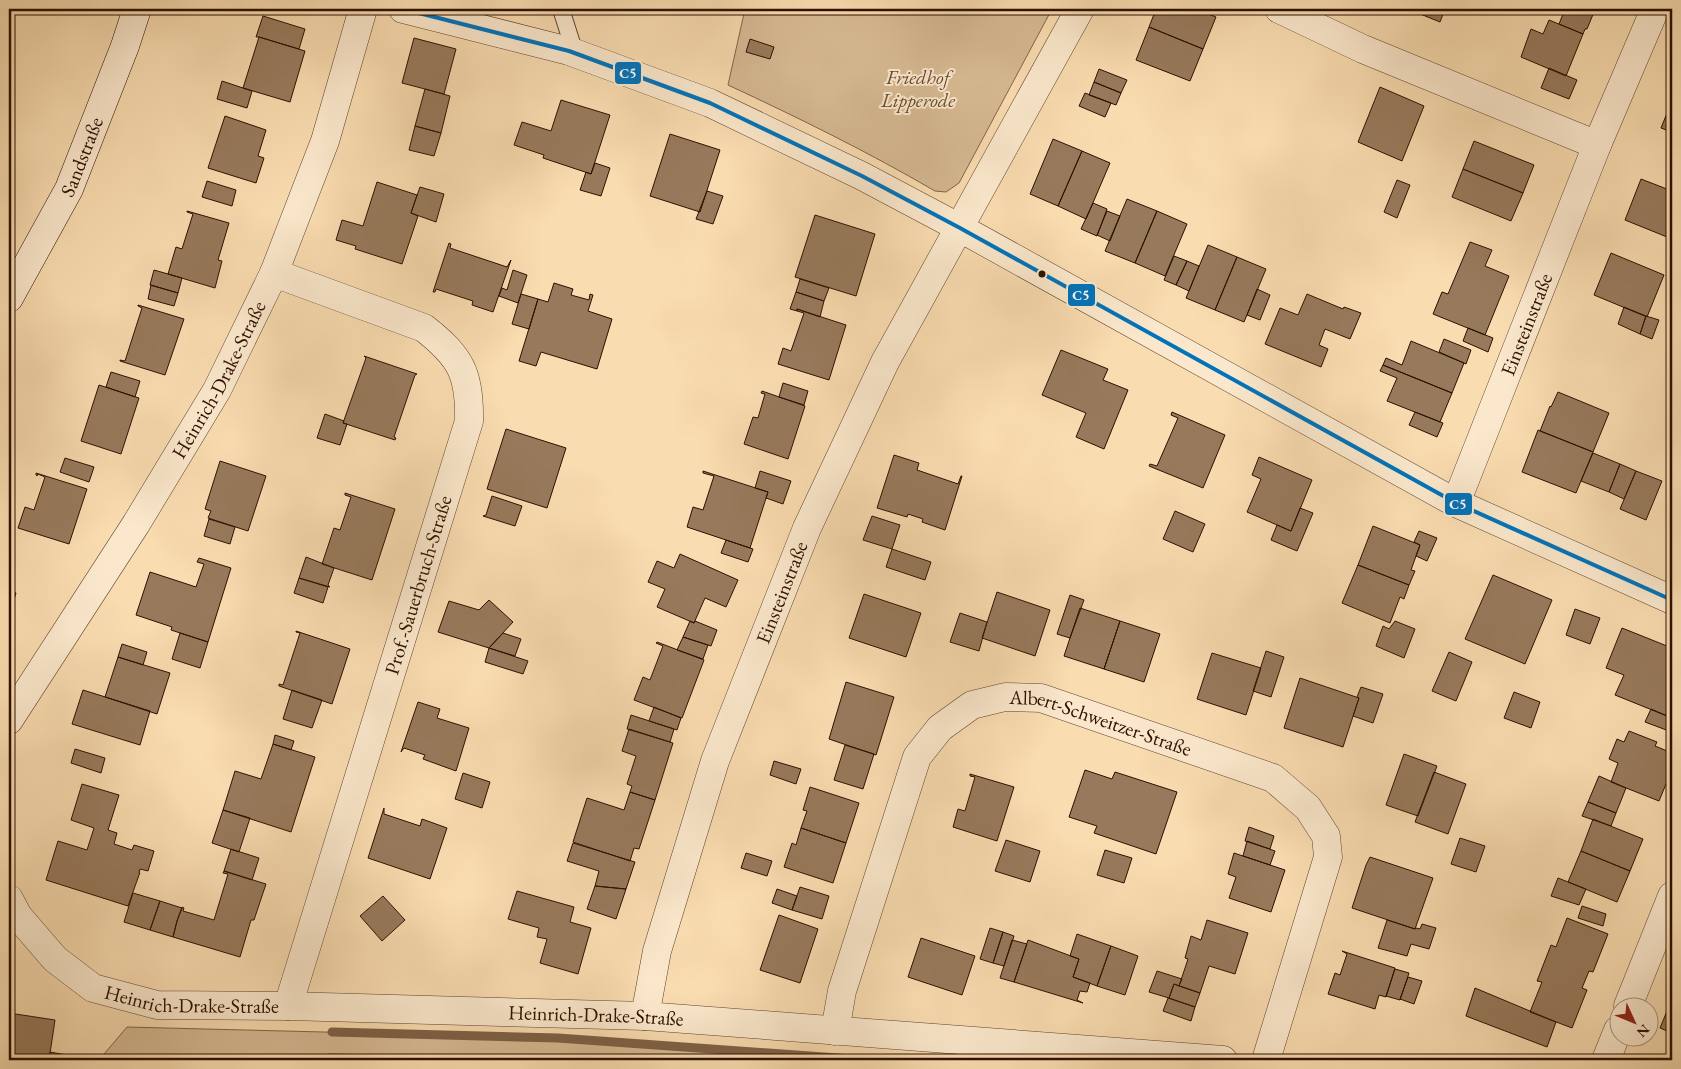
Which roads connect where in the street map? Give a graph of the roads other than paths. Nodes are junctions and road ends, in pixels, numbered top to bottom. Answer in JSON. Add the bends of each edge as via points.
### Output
{"nodes":[{"id":1,"x":137,"y":9,"type":"edge"},
{"id":2,"x":364,"y":9,"type":"edge"},
{"id":3,"x":403,"y":9,"type":"edge"},
{"id":4,"x":561,"y":9,"type":"edge"},
{"id":5,"x":1080,"y":9,"type":"edge"},
{"id":6,"x":1280,"y":9,"type":"edge"},
{"id":7,"x":1655,"y":9,"type":"edge"},
{"id":8,"x":574,"y":53,"type":"junction"},
{"id":9,"x":1597,"y":145,"type":"junction"},
{"id":10,"x":960,"y":228,"type":"junction"},
{"id":11,"x":274,"y":273,"type":"junction"},
{"id":12,"x":9,"y":298,"type":"edge"},
{"id":13,"x":1456,"y":503,"type":"junction"},
{"id":14,"x":1672,"y":600,"type":"edge"},
{"id":15,"x":9,"y":720,"type":"edge"},
{"id":16,"x":1672,"y":896,"type":"edge"},
{"id":17,"x":9,"y":899,"type":"edge"},
{"id":18,"x":1632,"y":996,"type":"edge"},
{"id":19,"x":288,"y":1006,"type":"junction"},
{"id":20,"x":645,"y":1016,"type":"junction"},
{"id":21,"x":835,"y":1030,"type":"junction"},
{"id":22,"x":1612,"y":1046,"type":"edge"},
{"id":23,"x":1223,"y":1060,"type":"edge"},
{"id":24,"x":1266,"y":1060,"type":"edge"},
{"id":25,"x":1606,"y":1060,"type":"edge"}],
"edges":[{"from":1,"to":12,"type":"street","name":"Sandstraße","via":[[69,189]]},
{"from":2,"to":11,"type":"street","name":"Heinrich-Drake-Straße","via":[[325,141]]},
{"from":3,"to":8,"type":"street"},
{"from":4,"to":8,"type":"lane"},
{"from":5,"to":10,"type":"street","name":"Einsteinstraße"},
{"from":6,"to":9,"type":"street","via":[[1363,49]]},
{"from":7,"to":9,"type":"street","name":"Einsteinstraße"},
{"from":8,"to":10,"type":"street","via":[[710,103],[862,176]]},
{"from":9,"to":13,"type":"street","name":"Einsteinstraße"},
{"from":10,"to":13,"type":"street"},
{"from":10,"to":20,"type":"street","name":"Einsteinstraße","via":[[884,362],[804,537],[715,761],[657,951]]},
{"from":11,"to":15,"type":"street","name":"Heinrich-Drake-Straße","via":[[217,390],[136,524]]},
{"from":11,"to":19,"type":"street","name":"Prof.-Sauerbruch-Straße","via":[[424,328],[460,363],[469,395],[469,421]]},
{"from":13,"to":14,"type":"street"},
{"from":16,"to":18,"type":"street"},
{"from":17,"to":19,"type":"street","name":"Heinrich-Drake-Straße","via":[[18,916],[55,959],[93,988],[157,1005]]},
{"from":19,"to":20,"type":"street","name":"Heinrich-Drake-Straße"},
{"from":20,"to":21,"type":"street","name":"Heinrich-Drake-Straße"},
{"from":21,"to":23,"type":"street","name":"Heinrich-Drake-Straße"},
{"from":21,"to":24,"type":"street","name":"Albert-Schweitzer-Straße","via":[[842,991],[917,756],[940,728],[972,705],[1005,696],[1041,698],[1273,778],[1308,808],[1326,836],[1328,857]]},
{"from":22,"to":25,"type":"street"}]}
